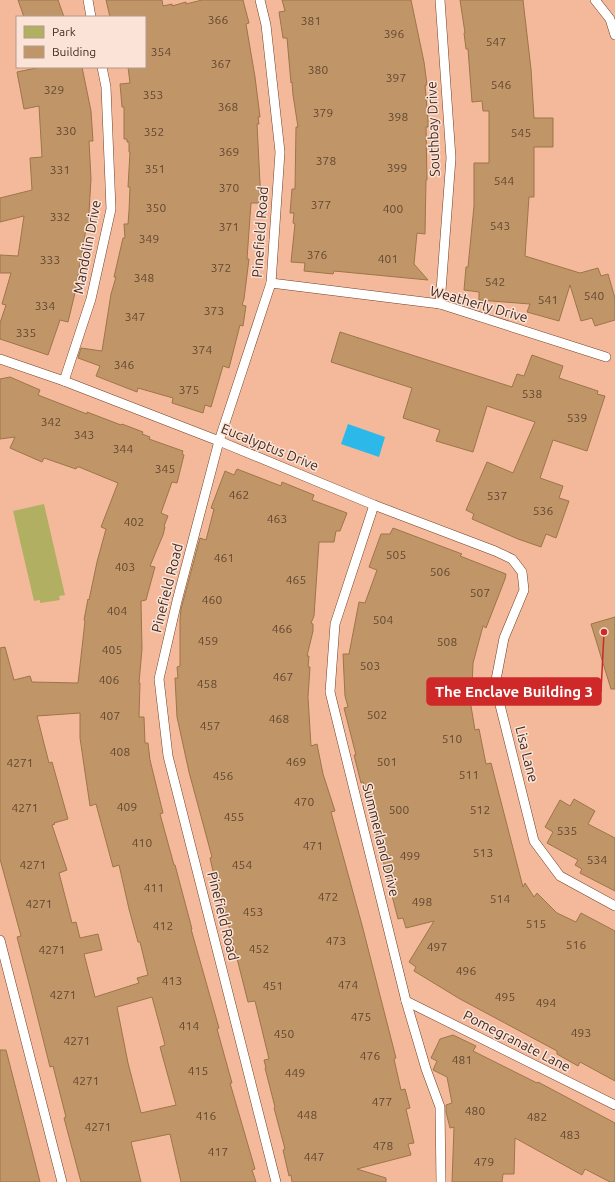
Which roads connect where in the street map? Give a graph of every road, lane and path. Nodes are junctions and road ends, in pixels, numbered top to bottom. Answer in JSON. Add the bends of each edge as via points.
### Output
{"nodes":[{"id":1,"x":88,"y":0,"type":"edge"},
{"id":2,"x":260,"y":0,"type":"edge"},
{"id":3,"x":440,"y":0,"type":"edge"},
{"id":4,"x":594,"y":0,"type":"edge"},
{"id":5,"x":91,"y":16,"type":"edge"},
{"id":6,"x":615,"y":35,"type":"edge"},
{"id":7,"x":102,"y":68,"type":"edge"},
{"id":8,"x":271,"y":283,"type":"junction"},
{"id":9,"x":440,"y":304,"type":"junction"},
{"id":10,"x":606,"y":357,"type":"dead end"},
{"id":11,"x":0,"y":359,"type":"edge"},
{"id":12,"x":64,"y":381,"type":"junction"},
{"id":13,"x":219,"y":441,"type":"junction"},
{"id":14,"x":374,"y":505,"type":"junction"},
{"id":15,"x":522,"y":572,"type":"joint"},
{"id":16,"x":615,"y":906,"type":"edge"},
{"id":17,"x":0,"y":940,"type":"edge"},
{"id":18,"x":406,"y":1001,"type":"junction"},
{"id":19,"x":615,"y":1106,"type":"edge"},
{"id":20,"x":62,"y":1182,"type":"edge"},
{"id":21,"x":276,"y":1182,"type":"edge"},
{"id":22,"x":441,"y":1182,"type":"edge"}],
"edges":[{"from":1,"to":5,"type":"lane"},
{"from":2,"to":8,"type":"lane","name":"Pinefield Road","via":[[266,25],[280,152]]},
{"from":3,"to":9,"type":"lane","name":"Southbay Drive","via":[[451,158]]},
{"from":4,"to":6,"type":"lane","via":[[610,19]]},
{"from":7,"to":12,"type":"lane","name":"Mandolin Drive","via":[[106,87],[111,208],[92,299]]},
{"from":8,"to":9,"type":"lane","name":"Weatherly Drive"},
{"from":8,"to":13,"type":"lane","name":"Pinefield Road"},
{"from":9,"to":10,"type":"lane","name":"Weatherly Drive"},
{"from":11,"to":12,"type":"lane","name":"Eucalyptus Drive"},
{"from":12,"to":13,"type":"lane","name":"Eucalyptus Drive"},
{"from":13,"to":14,"type":"lane","name":"Eucalyptus Drive"},
{"from":13,"to":21,"type":"lane","name":"Pinefield Road","via":[[159,679],[168,756]]},
{"from":14,"to":15,"type":"lane","name":"Eucalyptus Drive","via":[[495,551],[512,559]]},
{"from":14,"to":18,"type":"lane","name":"Summerland Drive","via":[[335,624],[330,692]]},
{"from":15,"to":16,"type":"lane","name":"Lisa Lane","via":[[524,590],[504,638],[495,685],[534,841],[560,876]]},
{"from":17,"to":20,"type":"lane"},
{"from":18,"to":19,"type":"lane","name":"Pomegranate Lane"},
{"from":18,"to":22,"type":"lane","name":"Summerland Drive","via":[[440,1107]]}]}
